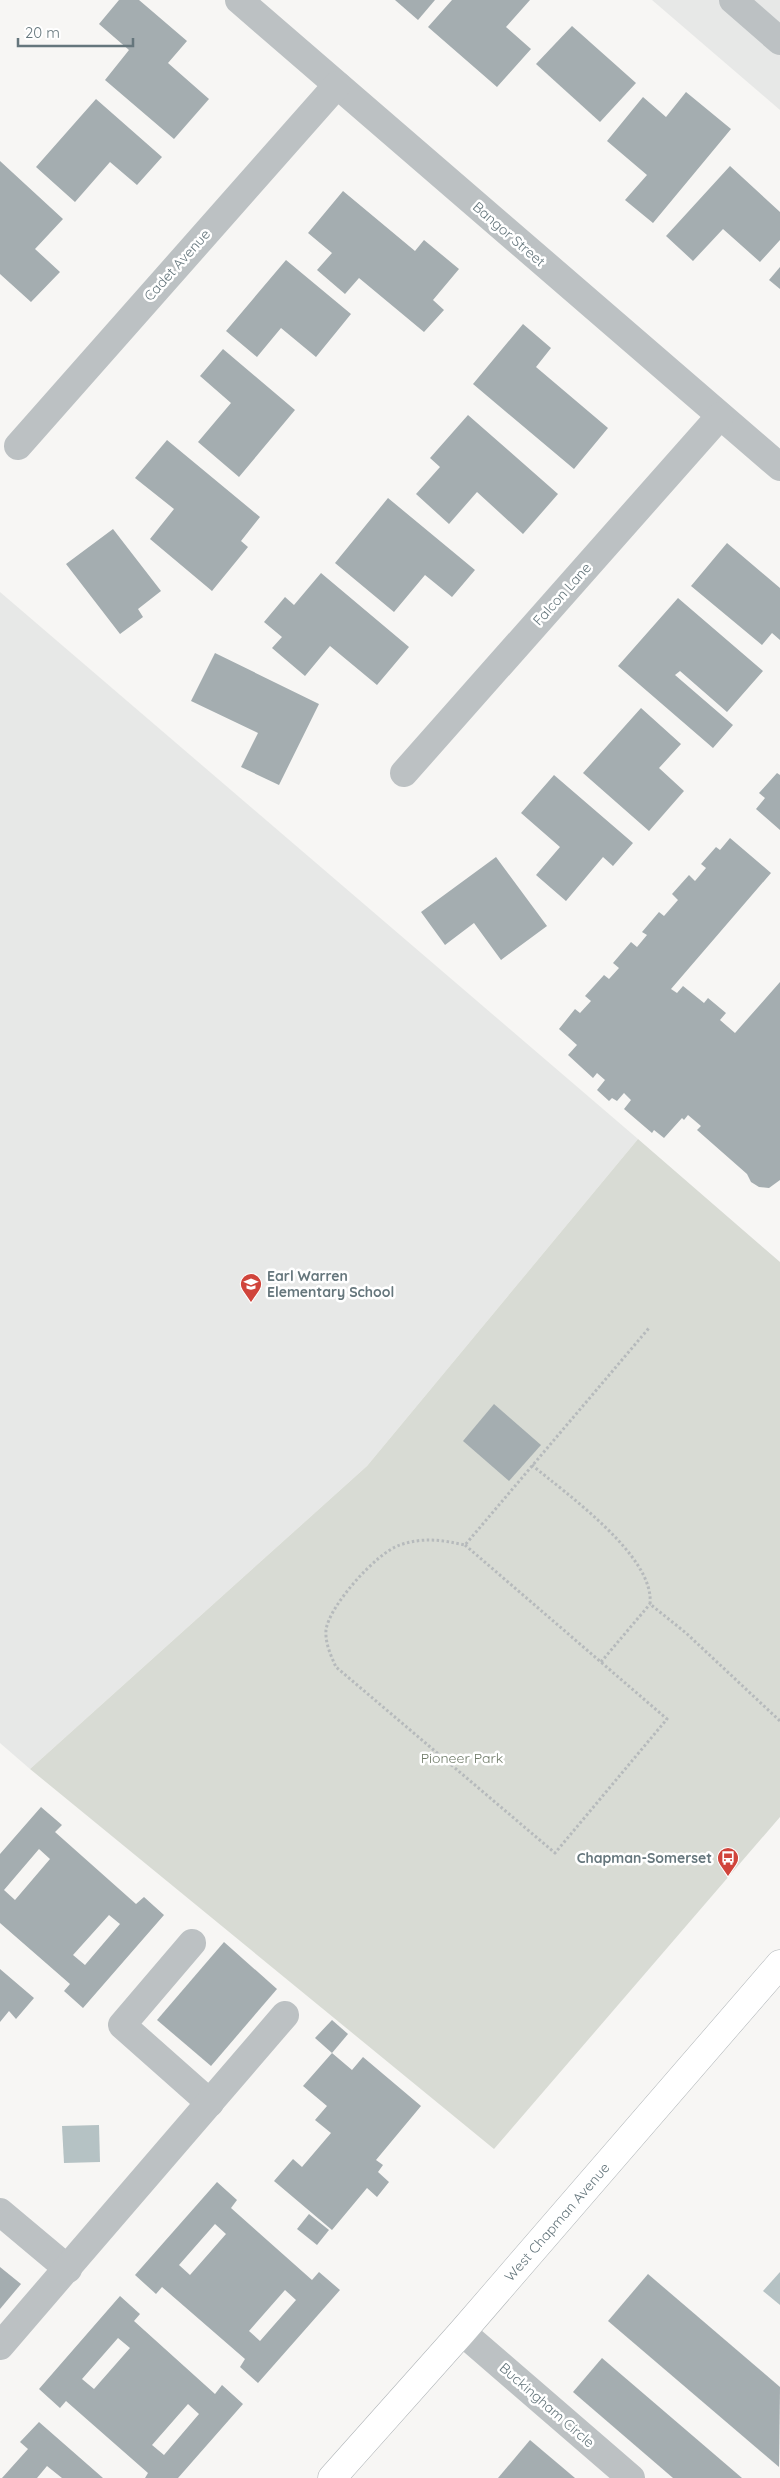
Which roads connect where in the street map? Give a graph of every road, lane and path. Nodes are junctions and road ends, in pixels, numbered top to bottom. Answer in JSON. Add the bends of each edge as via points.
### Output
{"nodes":[{"id":1,"x":239,"y":0,"type":"edge"},
{"id":2,"x":733,"y":0,"type":"edge"},
{"id":3,"x":780,"y":41,"type":"edge"},
{"id":4,"x":337,"y":85,"type":"junction"},
{"id":5,"x":720,"y":416,"type":"junction"},
{"id":6,"x":18,"y":446,"type":"dead end"},
{"id":7,"x":780,"y":468,"type":"edge"},
{"id":8,"x":404,"y":773,"type":"dead end"},
{"id":9,"x":649,"y":1328,"type":"dead end"},
{"id":10,"x":532,"y":1465,"type":"junction"},
{"id":11,"x":465,"y":1545,"type":"junction"},
{"id":12,"x":650,"y":1604,"type":"junction"},
{"id":13,"x":601,"y":1662,"type":"junction"},
{"id":14,"x":780,"y":1721,"type":"edge"},
{"id":15,"x":192,"y":1943,"type":"dead end"},
{"id":16,"x":780,"y":1964,"type":"edge"},
{"id":17,"x":285,"y":2015,"type":"dead end"},
{"id":18,"x":210,"y":2103,"type":"junction"},
{"id":19,"x":0,"y":2212,"type":"edge"},
{"id":20,"x":68,"y":2269,"type":"junction"},
{"id":21,"x":462,"y":2332,"type":"junction"},
{"id":22,"x":0,"y":2346,"type":"edge"},
{"id":23,"x":332,"y":2478,"type":"edge"},
{"id":24,"x":632,"y":2478,"type":"edge"}],
"edges":[{"from":1,"to":4,"type":"street","name":"Bangor Street"},
{"from":2,"to":3,"type":"street"},
{"from":4,"to":5,"type":"street","name":"Bangor Street"},
{"from":4,"to":6,"type":"street","name":"Cadet Avenue"},
{"from":5,"to":7,"type":"street","name":"Bangor Street"},
{"from":5,"to":8,"type":"street","name":"Falcon Lane"},
{"from":9,"to":10,"type":"path"},
{"from":10,"to":11,"type":"path"},
{"from":10,"to":12,"type":"path","via":[[625,1548],[649,1586]]},
{"from":11,"to":13,"type":"path"},
{"from":11,"to":13,"type":"path","via":[[434,1539],[398,1546],[384,1553],[333,1612],[326,1630],[328,1649],[336,1667],[555,1853],[667,1720]]},
{"from":12,"to":13,"type":"path"},
{"from":12,"to":14,"type":"path"},
{"from":15,"to":18,"type":"street","via":[[122,2025]]},
{"from":16,"to":21,"type":"main road","name":"West Chapman Avenue"},
{"from":17,"to":18,"type":"street"},
{"from":18,"to":20,"type":"street"},
{"from":19,"to":20,"type":"street"},
{"from":20,"to":22,"type":"street"},
{"from":21,"to":23,"type":"main road","name":"West Chapman Avenue"},
{"from":21,"to":24,"type":"street","name":"Buckingham Circle"}]}
